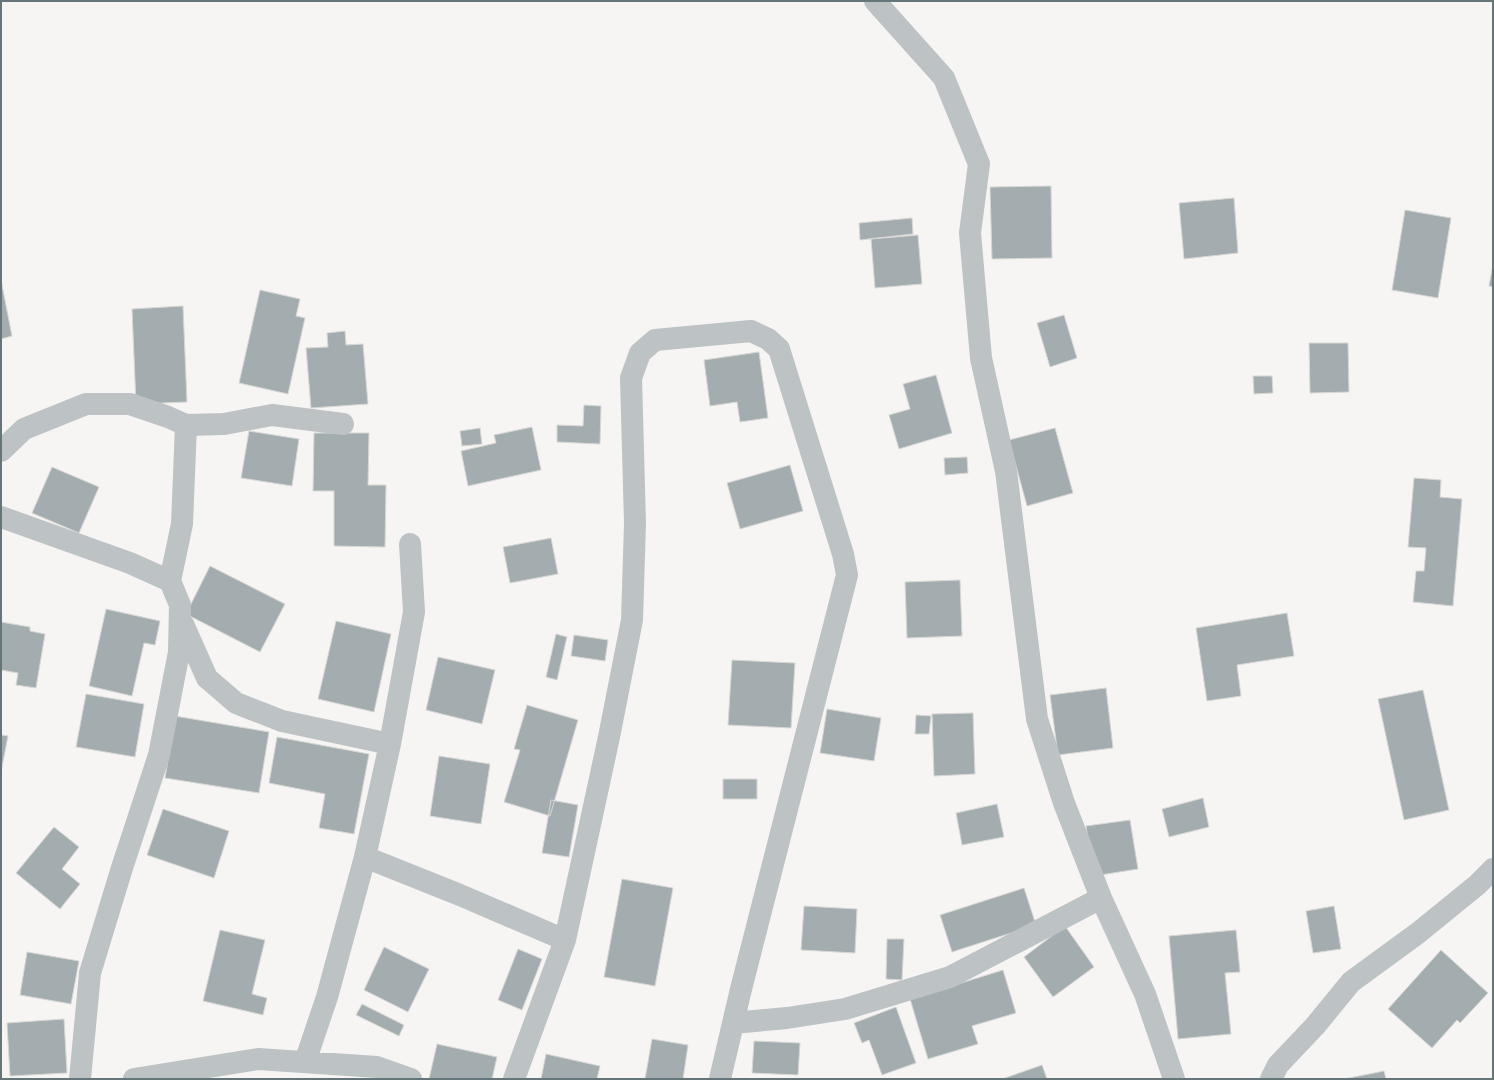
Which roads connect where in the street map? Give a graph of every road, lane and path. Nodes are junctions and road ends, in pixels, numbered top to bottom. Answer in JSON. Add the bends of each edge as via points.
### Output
{"nodes":[{"id":1,"x":875,"y":1,"type":"edge"},
{"id":2,"x":342,"y":424,"type":"dead end"},
{"id":3,"x":186,"y":426,"type":"junction"},
{"id":4,"x":1,"y":451,"type":"edge"},
{"id":5,"x":1,"y":517,"type":"edge"},
{"id":6,"x":410,"y":544,"type":"dead end"},
{"id":7,"x":170,"y":581,"type":"junction"},
{"id":8,"x":180,"y":617,"type":"junction"},
{"id":9,"x":390,"y":744,"type":"junction"},
{"id":10,"x":365,"y":857,"type":"junction"},
{"id":11,"x":1493,"y":869,"type":"edge"},
{"id":12,"x":1101,"y":898,"type":"junction"},
{"id":13,"x":565,"y":940,"type":"junction"},
{"id":14,"x":733,"y":1023,"type":"junction"},
{"id":15,"x":305,"y":1062,"type":"junction"},
{"id":16,"x":80,"y":1079,"type":"edge"},
{"id":17,"x":134,"y":1079,"type":"edge"},
{"id":18,"x":411,"y":1079,"type":"edge"},
{"id":19,"x":514,"y":1079,"type":"edge"},
{"id":20,"x":720,"y":1079,"type":"edge"},
{"id":21,"x":1174,"y":1079,"type":"edge"},
{"id":22,"x":1271,"y":1079,"type":"edge"}],
"edges":[{"from":1,"to":12,"type":"street","via":[[944,78],[979,164],[970,233],[980,358],[1006,471],[1037,718],[1064,803]]},
{"from":2,"to":3,"type":"street","via":[[272,414],[224,424]]},
{"from":3,"to":4,"type":"street","via":[[130,404],[86,404],[24,429]]},
{"from":3,"to":7,"type":"street","via":[[182,524]]},
{"from":5,"to":7,"type":"street","via":[[130,562]]},
{"from":6,"to":9,"type":"street","via":[[414,612]]},
{"from":7,"to":8,"type":"street","via":[[180,605]]},
{"from":8,"to":9,"type":"street","via":[[207,678],[236,703],[282,721]]},
{"from":8,"to":16,"type":"street","via":[[179,652],[159,755],[90,973]]},
{"from":9,"to":10,"type":"street"},
{"from":10,"to":13,"type":"street"},
{"from":10,"to":15,"type":"street","via":[[327,997]]},
{"from":11,"to":22,"type":"street","via":[[1418,933],[1351,982],[1315,1026],[1278,1065]]},
{"from":12,"to":14,"type":"street","via":[[950,977],[845,1009]]},
{"from":12,"to":21,"type":"street","via":[[1145,994]]},
{"from":13,"to":14,"type":"street","via":[[632,620],[635,523],[631,378],[640,353],[655,340],[751,331],[768,339],[779,349],[847,575]]},
{"from":13,"to":19,"type":"street"},
{"from":14,"to":20,"type":"street"},
{"from":15,"to":17,"type":"street","via":[[258,1059]]},
{"from":15,"to":18,"type":"street","via":[[377,1067]]}]}
